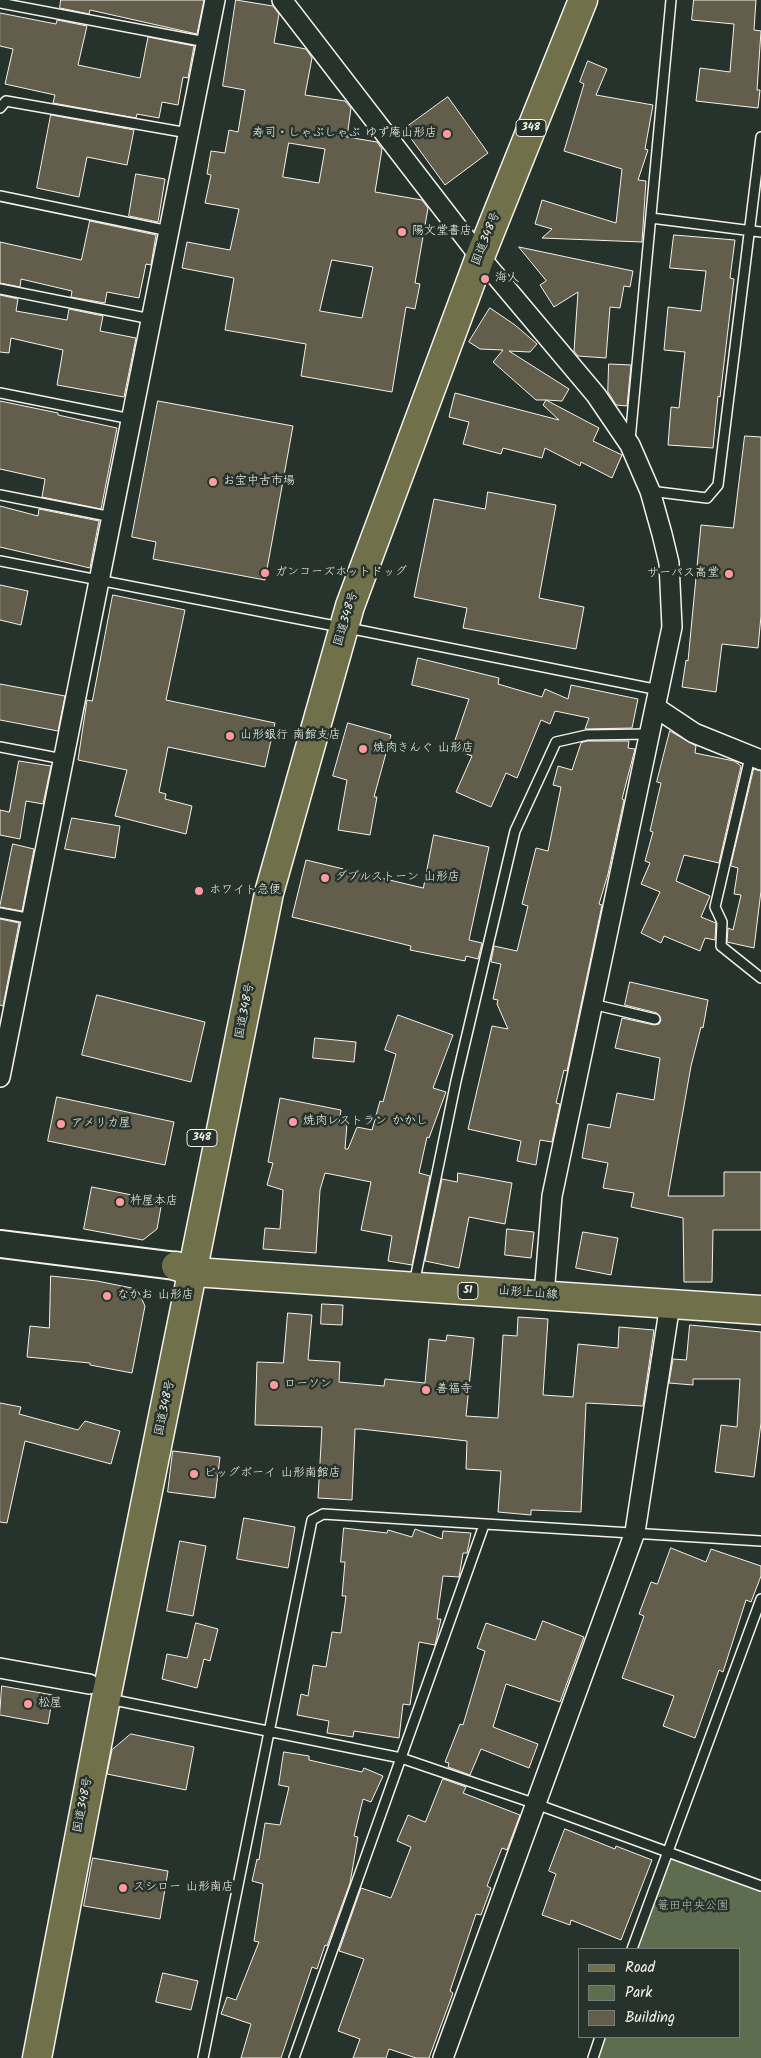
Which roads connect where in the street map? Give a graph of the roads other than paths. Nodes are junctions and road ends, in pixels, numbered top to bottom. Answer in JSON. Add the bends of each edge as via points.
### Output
{"nodes":[{"id":1,"x":215,"y":0,"type":"edge"},
{"id":2,"x":282,"y":0,"type":"edge"},
{"id":3,"x":564,"y":0,"type":"edge"},
{"id":4,"x":583,"y":0,"type":"edge"},
{"id":5,"x":671,"y":0,"type":"edge"},
{"id":6,"x":0,"y":3,"type":"edge"},
{"id":7,"x":206,"y":42,"type":"junction"},
{"id":8,"x":0,"y":108,"type":"edge"},
{"id":9,"x":188,"y":133,"type":"junction"},
{"id":10,"x":761,"y":138,"type":"edge"},
{"id":11,"x":0,"y":196,"type":"edge"},
{"id":12,"x":651,"y":218,"type":"junction"},
{"id":13,"x":169,"y":231,"type":"junction"},
{"id":14,"x":749,"y":231,"type":"junction"},
{"id":15,"x":761,"y":232,"type":"edge"},
{"id":16,"x":474,"y":248,"type":"junction"},
{"id":17,"x":0,"y":289,"type":"edge"},
{"id":18,"x":151,"y":319,"type":"junction"},
{"id":19,"x":0,"y":393,"type":"edge"},
{"id":20,"x":131,"y":419,"type":"junction"},
{"id":21,"x":630,"y":445,"type":"junction"},
{"id":22,"x":650,"y":491,"type":"junction"},
{"id":23,"x":0,"y":495,"type":"edge"},
{"id":24,"x":112,"y":517,"type":"junction"},
{"id":25,"x":0,"y":560,"type":"edge"},
{"id":26,"x":99,"y":580,"type":"junction"},
{"id":27,"x":337,"y":626,"type":"junction"},
{"id":28,"x":657,"y":699,"type":"junction"},
{"id":29,"x":648,"y":734,"type":"junction"},
{"id":30,"x":0,"y":747,"type":"edge"},
{"id":31,"x":756,"y":758,"type":"edge"},
{"id":32,"x":64,"y":759,"type":"junction"},
{"id":33,"x":0,"y":913,"type":"edge"},
{"id":34,"x":32,"y":919,"type":"junction"},
{"id":35,"x":761,"y":978,"type":"edge"},
{"id":36,"x":592,"y":1004,"type":"junction"},
{"id":37,"x":655,"y":1020,"type":"dead end"},
{"id":38,"x":4,"y":1036,"type":"edge"},
{"id":39,"x":0,"y":1077,"type":"edge"},
{"id":40,"x":0,"y":1244,"type":"edge"},
{"id":41,"x":185,"y":1269,"type":"junction"},
{"id":42,"x":413,"y":1288,"type":"junction"},
{"id":43,"x":544,"y":1295,"type":"junction"},
{"id":44,"x":670,"y":1304,"type":"junction"},
{"id":45,"x":761,"y":1310,"type":"edge"},
{"id":46,"x":484,"y":1525,"type":"junction"},
{"id":47,"x":635,"y":1532,"type":"junction"},
{"id":48,"x":761,"y":1541,"type":"edge"},
{"id":49,"x":761,"y":1599,"type":"edge"},
{"id":50,"x":0,"y":1668,"type":"edge"},
{"id":51,"x":97,"y":1691,"type":"junction"},
{"id":52,"x":268,"y":1732,"type":"junction"},
{"id":53,"x":401,"y":1758,"type":"junction"},
{"id":54,"x":536,"y":1804,"type":"junction"},
{"id":55,"x":668,"y":1852,"type":"junction"},
{"id":56,"x":761,"y":1886,"type":"edge"},
{"id":57,"x":632,"y":1948,"type":"edge"},
{"id":58,"x":600,"y":2038,"type":"edge"},
{"id":59,"x":19,"y":2058,"type":"edge"},
{"id":60,"x":37,"y":2058,"type":"edge"},
{"id":61,"x":204,"y":2058,"type":"edge"},
{"id":62,"x":294,"y":2058,"type":"edge"},
{"id":63,"x":443,"y":2058,"type":"edge"},
{"id":64,"x":593,"y":2058,"type":"edge"}],
"edges":[{"from":1,"to":7,"type":"street"},
{"from":2,"to":16,"type":"street"},
{"from":3,"to":16,"type":"main road","name":"国道348号","number":"348"},
{"from":4,"to":16,"type":"main road","name":"国道348号","number":"348"},
{"from":5,"to":12,"type":"lane"},
{"from":6,"to":7,"type":"lane"},
{"from":7,"to":9,"type":"street"},
{"from":8,"to":9,"type":"lane","via":[[6,101]]},
{"from":9,"to":13,"type":"street"},
{"from":10,"to":14,"type":"lane"},
{"from":11,"to":13,"type":"lane"},
{"from":12,"to":14,"type":"lane"},
{"from":12,"to":21,"type":"lane"},
{"from":13,"to":18,"type":"street"},
{"from":14,"to":15,"type":"lane"},
{"from":14,"to":22,"type":"lane","via":[[718,486],[707,498]]},
{"from":16,"to":21,"type":"street","via":[[596,395]]},
{"from":16,"to":27,"type":"main road","name":"国道348号","number":"348"},
{"from":17,"to":18,"type":"lane"},
{"from":18,"to":20,"type":"street"},
{"from":19,"to":20,"type":"lane"},
{"from":20,"to":24,"type":"street"},
{"from":21,"to":22,"type":"street"},
{"from":22,"to":28,"type":"street","via":[[668,563],[672,627]]},
{"from":23,"to":24,"type":"lane"},
{"from":24,"to":26,"type":"street"},
{"from":25,"to":26,"type":"lane"},
{"from":26,"to":27,"type":"lane"},
{"from":26,"to":32,"type":"street"},
{"from":27,"to":28,"type":"lane"},
{"from":27,"to":41,"type":"main road","name":"国道348号","number":"348","via":[[269,893]]},
{"from":28,"to":29,"type":"street"},
{"from":28,"to":31,"type":"street","via":[[694,733]]},
{"from":29,"to":36,"type":"street"},
{"from":29,"to":42,"type":"lane","via":[[587,735],[556,742],[516,832],[456,1081]]},
{"from":30,"to":32,"type":"lane"},
{"from":31,"to":35,"type":"lane","via":[[715,907],[722,922],[721,946]]},
{"from":32,"to":34,"type":"street"},
{"from":33,"to":34,"type":"lane"},
{"from":34,"to":38,"type":"street"},
{"from":36,"to":37,"type":"lane"},
{"from":36,"to":43,"type":"street","via":[[552,1196]]},
{"from":38,"to":39,"type":"street"},
{"from":40,"to":41,"type":"street"},
{"from":41,"to":42,"type":"main road","name":"山形上山線","number":"51"},
{"from":41,"to":51,"type":"main road","name":"国道348号","number":"348"},
{"from":42,"to":43,"type":"main road","name":"山形上山線","number":"51"},
{"from":43,"to":44,"type":"main road","name":"山形上山線","number":"51"},
{"from":44,"to":45,"type":"main road","name":"山形上山線","number":"51"},
{"from":44,"to":47,"type":"street"},
{"from":46,"to":47,"type":"lane"},
{"from":46,"to":52,"type":"lane","via":[[323,1514],[312,1520]]},
{"from":46,"to":53,"type":"lane"},
{"from":47,"to":48,"type":"lane"},
{"from":47,"to":54,"type":"street"},
{"from":49,"to":55,"type":"lane"},
{"from":50,"to":51,"type":"street"},
{"from":51,"to":52,"type":"lane"},
{"from":51,"to":59,"type":"main road","name":"国道348号","number":"348"},
{"from":51,"to":60,"type":"main road","name":"国道348号","number":"348"},
{"from":52,"to":53,"type":"lane"},
{"from":52,"to":61,"type":"lane"},
{"from":53,"to":54,"type":"lane"},
{"from":53,"to":62,"type":"lane"},
{"from":54,"to":55,"type":"lane"},
{"from":54,"to":63,"type":"street"},
{"from":55,"to":56,"type":"lane"},
{"from":55,"to":57,"type":"lane"},
{"from":58,"to":64,"type":"lane"}]}
